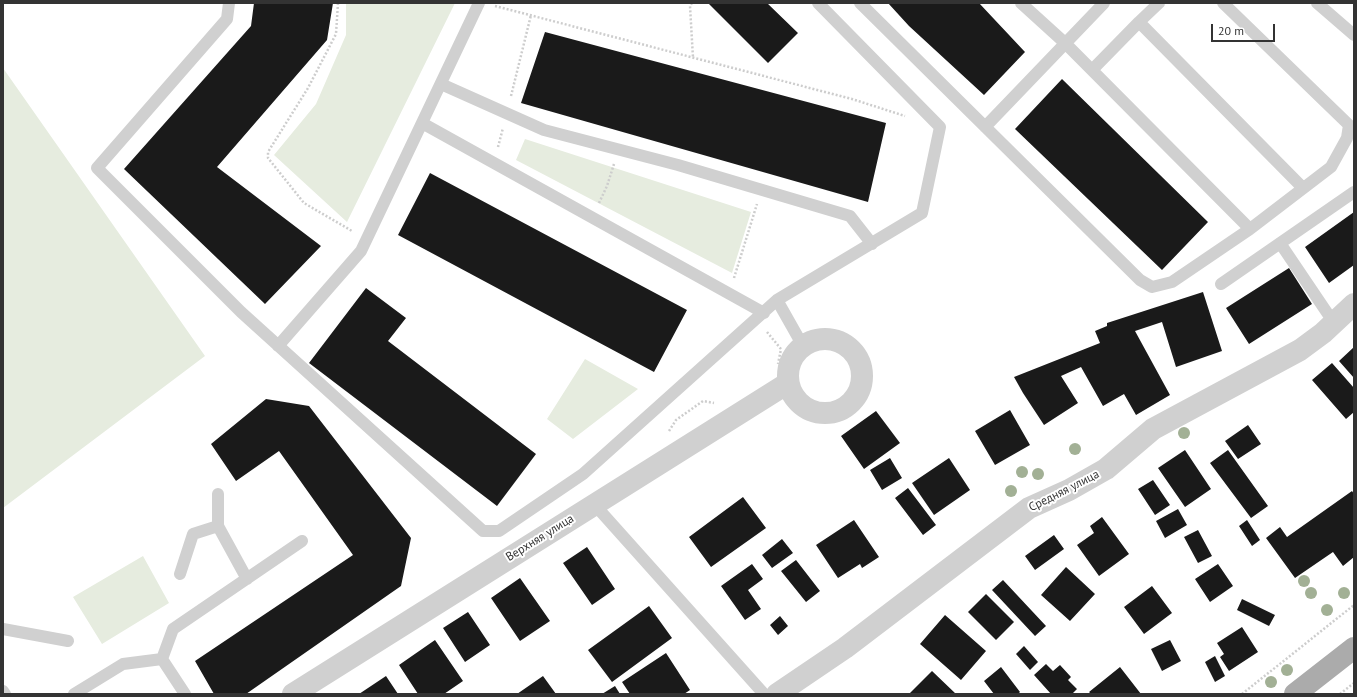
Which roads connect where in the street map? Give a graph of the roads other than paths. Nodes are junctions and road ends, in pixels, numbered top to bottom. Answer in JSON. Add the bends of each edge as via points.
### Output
{"nodes":[{"id":1,"x":229,"y":3,"type":"edge"},
{"id":2,"x":818,"y":3,"type":"edge"},
{"id":3,"x":860,"y":3,"type":"edge"},
{"id":4,"x":1021,"y":3,"type":"edge"},
{"id":5,"x":1104,"y":3,"type":"edge"},
{"id":6,"x":1159,"y":3,"type":"edge"},
{"id":7,"x":1223,"y":3,"type":"edge"},
{"id":8,"x":1317,"y":3,"type":"edge"},
{"id":9,"x":485,"y":4,"type":"edge"},
{"id":10,"x":1139,"y":22,"type":"junction"},
{"id":11,"x":1354,"y":36,"type":"edge"},
{"id":12,"x":1065,"y":43,"type":"junction"},
{"id":13,"x":1092,"y":70,"type":"junction"},
{"id":14,"x":441,"y":84,"type":"junction"},
{"id":15,"x":422,"y":123,"type":"junction"},
{"id":16,"x":985,"y":127,"type":"junction"},
{"id":17,"x":1303,"y":188,"type":"junction"},
{"id":18,"x":1354,"y":192,"type":"edge"},
{"id":19,"x":1250,"y":230,"type":"junction"},
{"id":20,"x":872,"y":244,"type":"junction"},
{"id":21,"x":1280,"y":244,"type":"junction"},
{"id":22,"x":1221,"y":284,"type":"dead end"},
{"id":23,"x":778,"y":300,"type":"junction"},
{"id":24,"x":1354,"y":304,"type":"edge"},
{"id":25,"x":764,"y":313,"type":"junction"},
{"id":26,"x":1328,"y":328,"type":"junction"},
{"id":27,"x":278,"y":346,"type":"junction"},
{"id":28,"x":803,"y":346,"type":"junction"},
{"id":29,"x":788,"y":383,"type":"junction"},
{"id":30,"x":218,"y":494,"type":"dead end"},
{"id":31,"x":594,"y":504,"type":"junction"},
{"id":32,"x":218,"y":526,"type":"junction"},
{"id":33,"x":302,"y":541,"type":"dead end"},
{"id":34,"x":180,"y":574,"type":"dead end"},
{"id":35,"x":247,"y":579,"type":"junction"},
{"id":36,"x":3,"y":629,"type":"edge"},
{"id":37,"x":68,"y":641,"type":"dead end"},
{"id":38,"x":1354,"y":648,"type":"edge"},
{"id":39,"x":162,"y":659,"type":"junction"},
{"id":40,"x":3,"y":691,"type":"edge"},
{"id":41,"x":4,"y":694,"type":"edge"},
{"id":42,"x":74,"y":694,"type":"edge"},
{"id":43,"x":185,"y":694,"type":"edge"},
{"id":44,"x":293,"y":694,"type":"edge"},
{"id":45,"x":764,"y":694,"type":"edge"},
{"id":46,"x":777,"y":694,"type":"edge"},
{"id":47,"x":1295,"y":694,"type":"edge"}],
"edges":[{"from":1,"to":27,"type":"lane","via":[[227,19],[97,168]]},
{"from":2,"to":20,"type":"lane","via":[[940,127],[922,213]]},
{"from":3,"to":16,"type":"lane"},
{"from":4,"to":12,"type":"lane"},
{"from":5,"to":12,"type":"lane"},
{"from":6,"to":10,"type":"lane"},
{"from":7,"to":17,"type":"lane","via":[[1349,125],[1347,138],[1331,167]]},
{"from":8,"to":11,"type":"lane"},
{"from":9,"to":14,"type":"lane"},
{"from":10,"to":13,"type":"lane"},
{"from":10,"to":17,"type":"lane"},
{"from":12,"to":13,"type":"lane"},
{"from":12,"to":16,"type":"lane"},
{"from":13,"to":19,"type":"lane"},
{"from":14,"to":15,"type":"lane"},
{"from":14,"to":20,"type":"lane","via":[[544,130],[678,165],[850,216]]},
{"from":15,"to":25,"type":"lane"},
{"from":15,"to":27,"type":"lane","via":[[361,251]]},
{"from":16,"to":19,"type":"lane","via":[[1140,280],[1152,287],[1172,282]]},
{"from":17,"to":19,"type":"lane"},
{"from":18,"to":21,"type":"lane"},
{"from":20,"to":23,"type":"lane"},
{"from":21,"to":22,"type":"lane"},
{"from":21,"to":26,"type":"lane"},
{"from":23,"to":25,"type":"lane"},
{"from":23,"to":28,"type":"lane"},
{"from":24,"to":26,"type":"street","name":"Средняя улица"},
{"from":25,"to":27,"type":"lane","via":[[583,474],[498,531],[483,531]]},
{"from":26,"to":46,"type":"street","name":"Средняя улица","via":[[1300,350],[1153,428],[1106,469],[1069,490],[1029,508],[845,648]]},
{"from":28,"to":29,"type":"street","via":[[792,358],[788,370]]},
{"from":28,"to":29,"type":"street","via":[[820,339],[831,339],[852,350],[859,360],[862,372],[862,383],[857,396],[849,406],[837,412],[812,412],[800,405],[792,395]]},
{"from":29,"to":31,"type":"street","name":"Верхняя улица"},
{"from":30,"to":32,"type":"lane"},
{"from":31,"to":44,"type":"street","name":"Верхняя улица"},
{"from":31,"to":45,"type":"lane"},
{"from":32,"to":34,"type":"lane","via":[[193,534]]},
{"from":32,"to":35,"type":"lane"},
{"from":33,"to":35,"type":"lane"},
{"from":35,"to":39,"type":"lane","via":[[173,629]]},
{"from":36,"to":37,"type":"lane"},
{"from":38,"to":47,"type":"main road"},
{"from":39,"to":42,"type":"lane","via":[[123,664]]},
{"from":39,"to":43,"type":"lane"},
{"from":40,"to":41,"type":"lane"}]}
